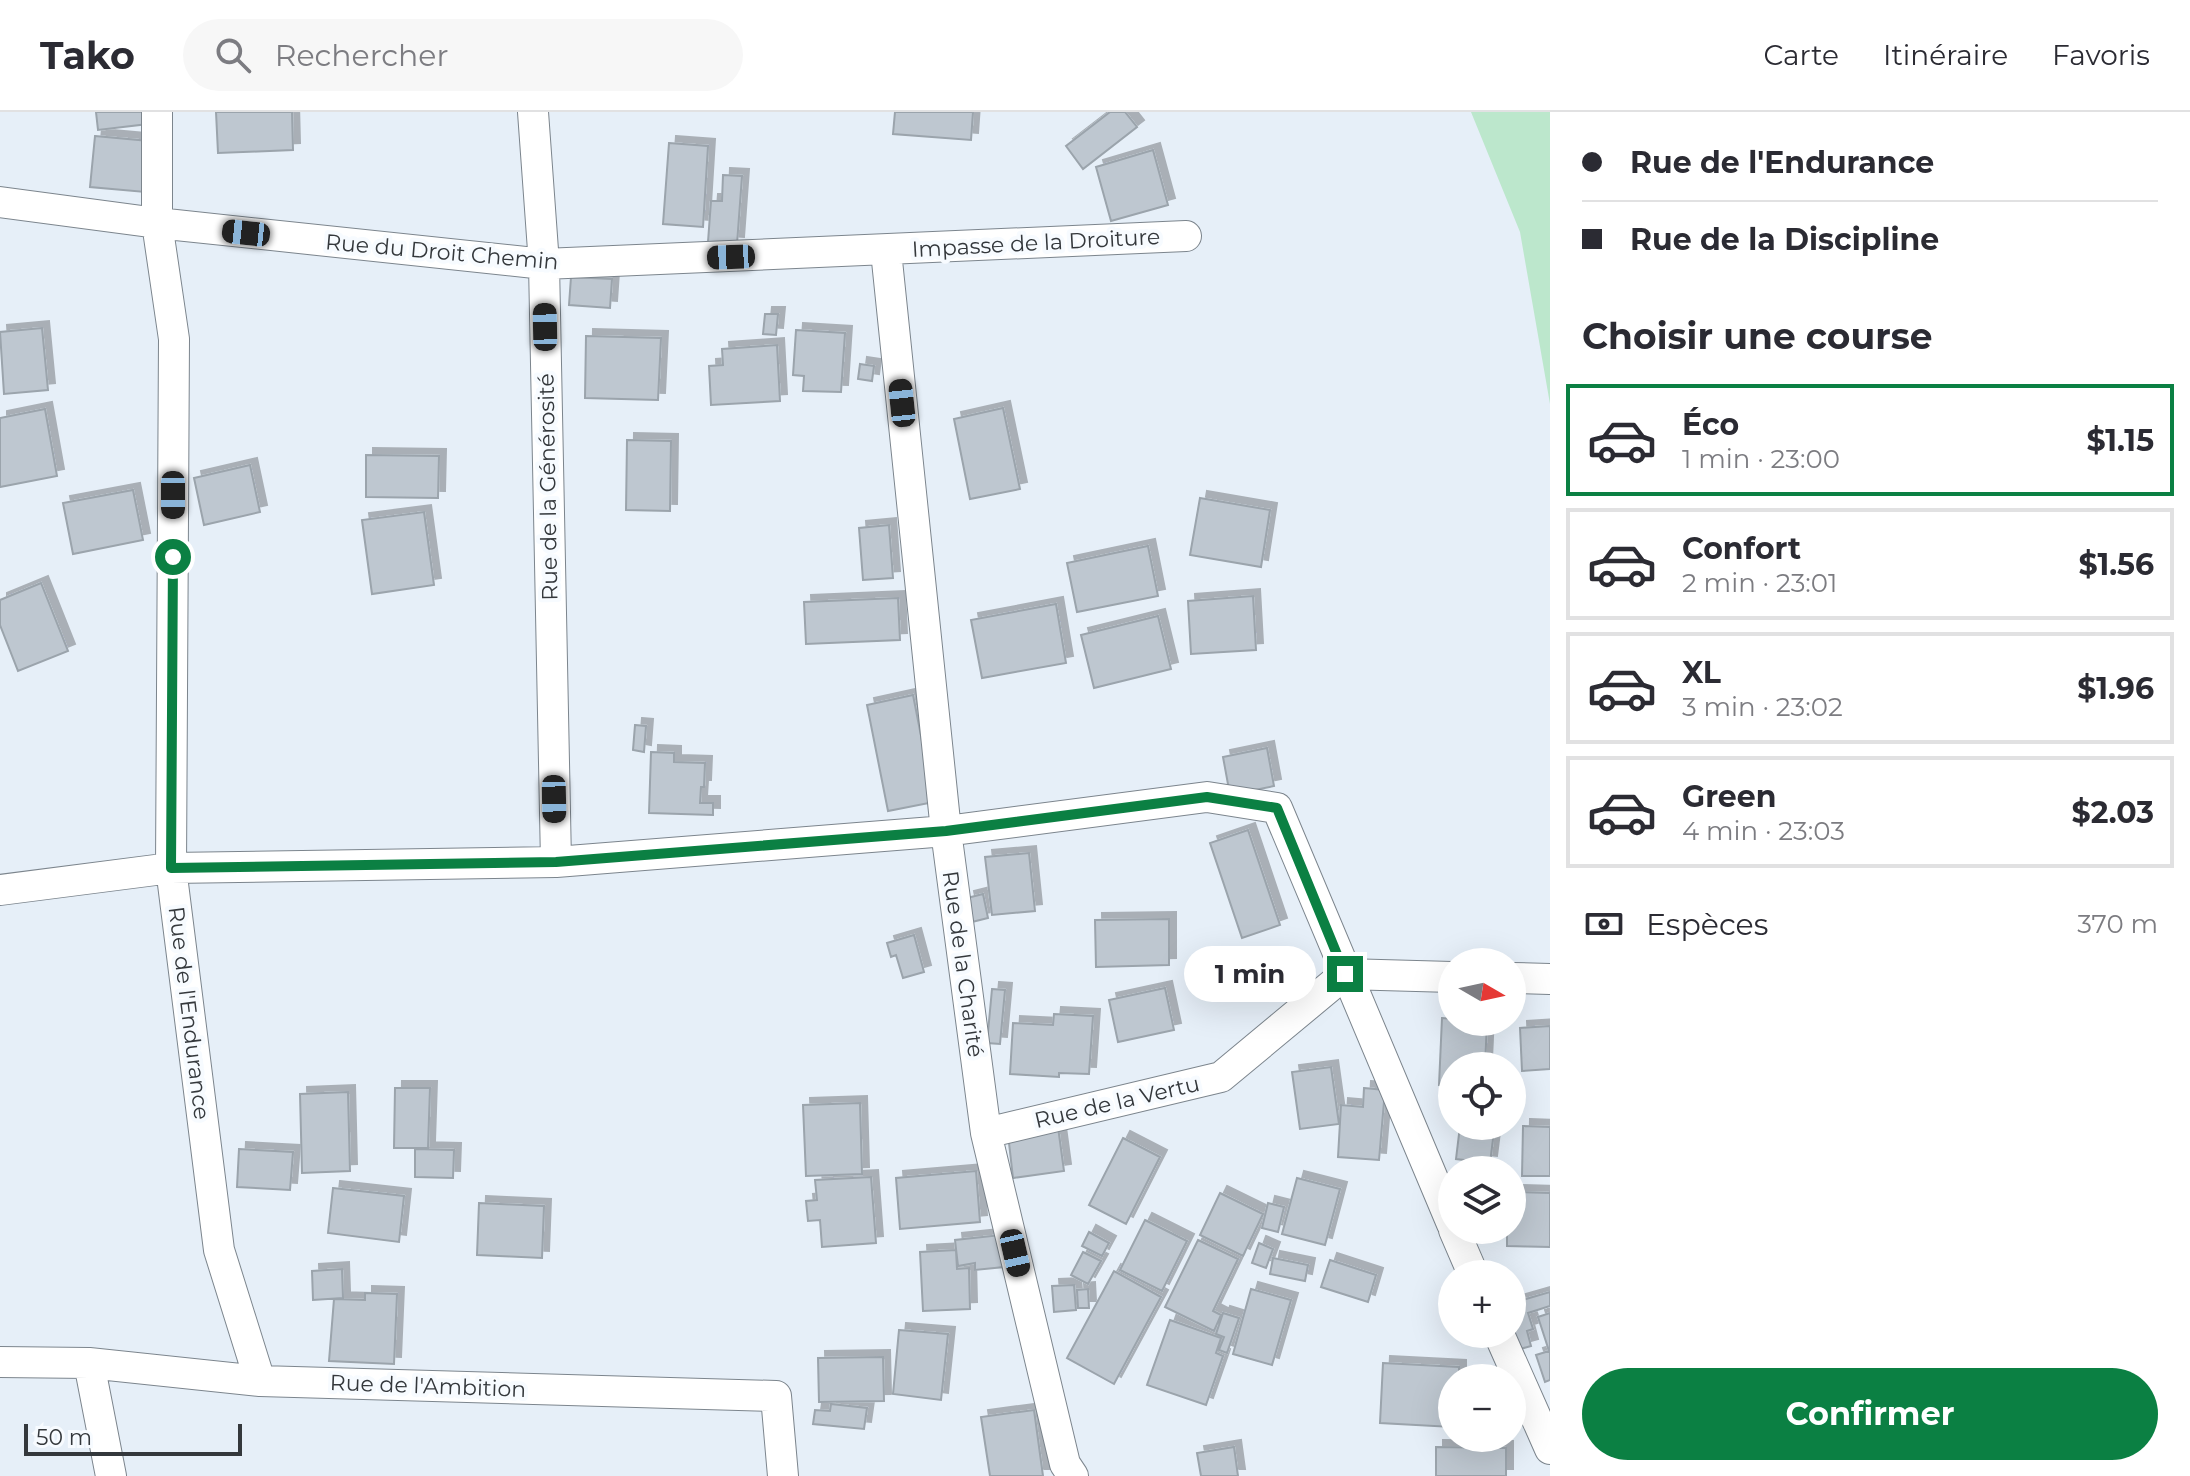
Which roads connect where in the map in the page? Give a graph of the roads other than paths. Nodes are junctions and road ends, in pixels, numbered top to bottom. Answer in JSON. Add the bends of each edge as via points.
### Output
{"nodes":[{"id":1,"x":157,"y":112,"type":"edge"},
{"id":2,"x":533,"y":112,"type":"edge"},
{"id":3,"x":0,"y":202,"type":"edge"},
{"id":4,"x":157,"y":223,"type":"junction"},
{"id":5,"x":1186,"y":236,"type":"dead end"},
{"id":6,"x":886,"y":251,"type":"junction"},
{"id":7,"x":544,"y":264,"type":"junction"},
{"id":8,"x":946,"y":831,"type":"junction"},
{"id":9,"x":556,"y":862,"type":"junction"},
{"id":10,"x":171,"y":868,"type":"junction"},
{"id":11,"x":0,"y":890,"type":"edge"},
{"id":12,"x":1345,"y":974,"type":"junction"},
{"id":13,"x":1438,"y":977,"type":"edge"},
{"id":14,"x":1526,"y":978,"type":"edge"},
{"id":15,"x":1550,"y":979,"type":"edge"},
{"id":16,"x":986,"y":1133,"type":"junction"},
{"id":17,"x":1438,"y":1191,"type":"edge"},
{"id":18,"x":1507,"y":1348,"type":"edge"},
{"id":19,"x":0,"y":1362,"type":"edge"},
{"id":20,"x":89,"y":1363,"type":"junction"},
{"id":21,"x":260,"y":1381,"type":"junction"},
{"id":22,"x":1544,"y":1417,"type":"edge"},
{"id":23,"x":1550,"y":1449,"type":"edge"},
{"id":24,"x":111,"y":1476,"type":"edge"},
{"id":25,"x":783,"y":1476,"type":"edge"},
{"id":26,"x":1073,"y":1476,"type":"edge"}],
"edges":[{"from":1,"to":4,"type":"street","name":"Rue de l'Endurance"},
{"from":2,"to":7,"type":"street","name":"Rue de la Générosité"},
{"from":3,"to":4,"type":"street","name":"Rue du Droit Chemin"},
{"from":4,"to":7,"type":"street","name":"Rue du Droit Chemin"},
{"from":4,"to":10,"type":"street","name":"Rue de l'Endurance","via":[[174,339]]},
{"from":5,"to":6,"type":"street","name":"Impasse de la Droiture"},
{"from":6,"to":7,"type":"street","name":"Rue du Droit Chemin"},
{"from":6,"to":8,"type":"street","name":"Rue de la Charité"},
{"from":7,"to":9,"type":"street","name":"Rue de la Générosité"},
{"from":8,"to":9,"type":"street"},
{"from":8,"to":12,"type":"street","via":[[1207,797],[1277,808]]},
{"from":8,"to":16,"type":"street","name":"Rue de la Charité"},
{"from":9,"to":10,"type":"street"},
{"from":10,"to":11,"type":"street"},
{"from":10,"to":21,"type":"street","name":"Rue de l'Endurance","via":[[219,1250]]},
{"from":12,"to":13,"type":"street"},
{"from":12,"to":16,"type":"street","name":"Rue de la Vertu","via":[[1221,1077]]},
{"from":12,"to":17,"type":"street"},
{"from":14,"to":15,"type":"street"},
{"from":16,"to":26,"type":"street","name":"Rue de la Charité","via":[[1065,1464]]},
{"from":18,"to":22,"type":"street"},
{"from":19,"to":20,"type":"street","name":"Rue de l'Ambition"},
{"from":20,"to":21,"type":"street","name":"Rue de l'Ambition"},
{"from":20,"to":24,"type":"street"},
{"from":21,"to":25,"type":"street","name":"Rue de l'Ambition","via":[[776,1396]]},
{"from":22,"to":23,"type":"street"}]}
